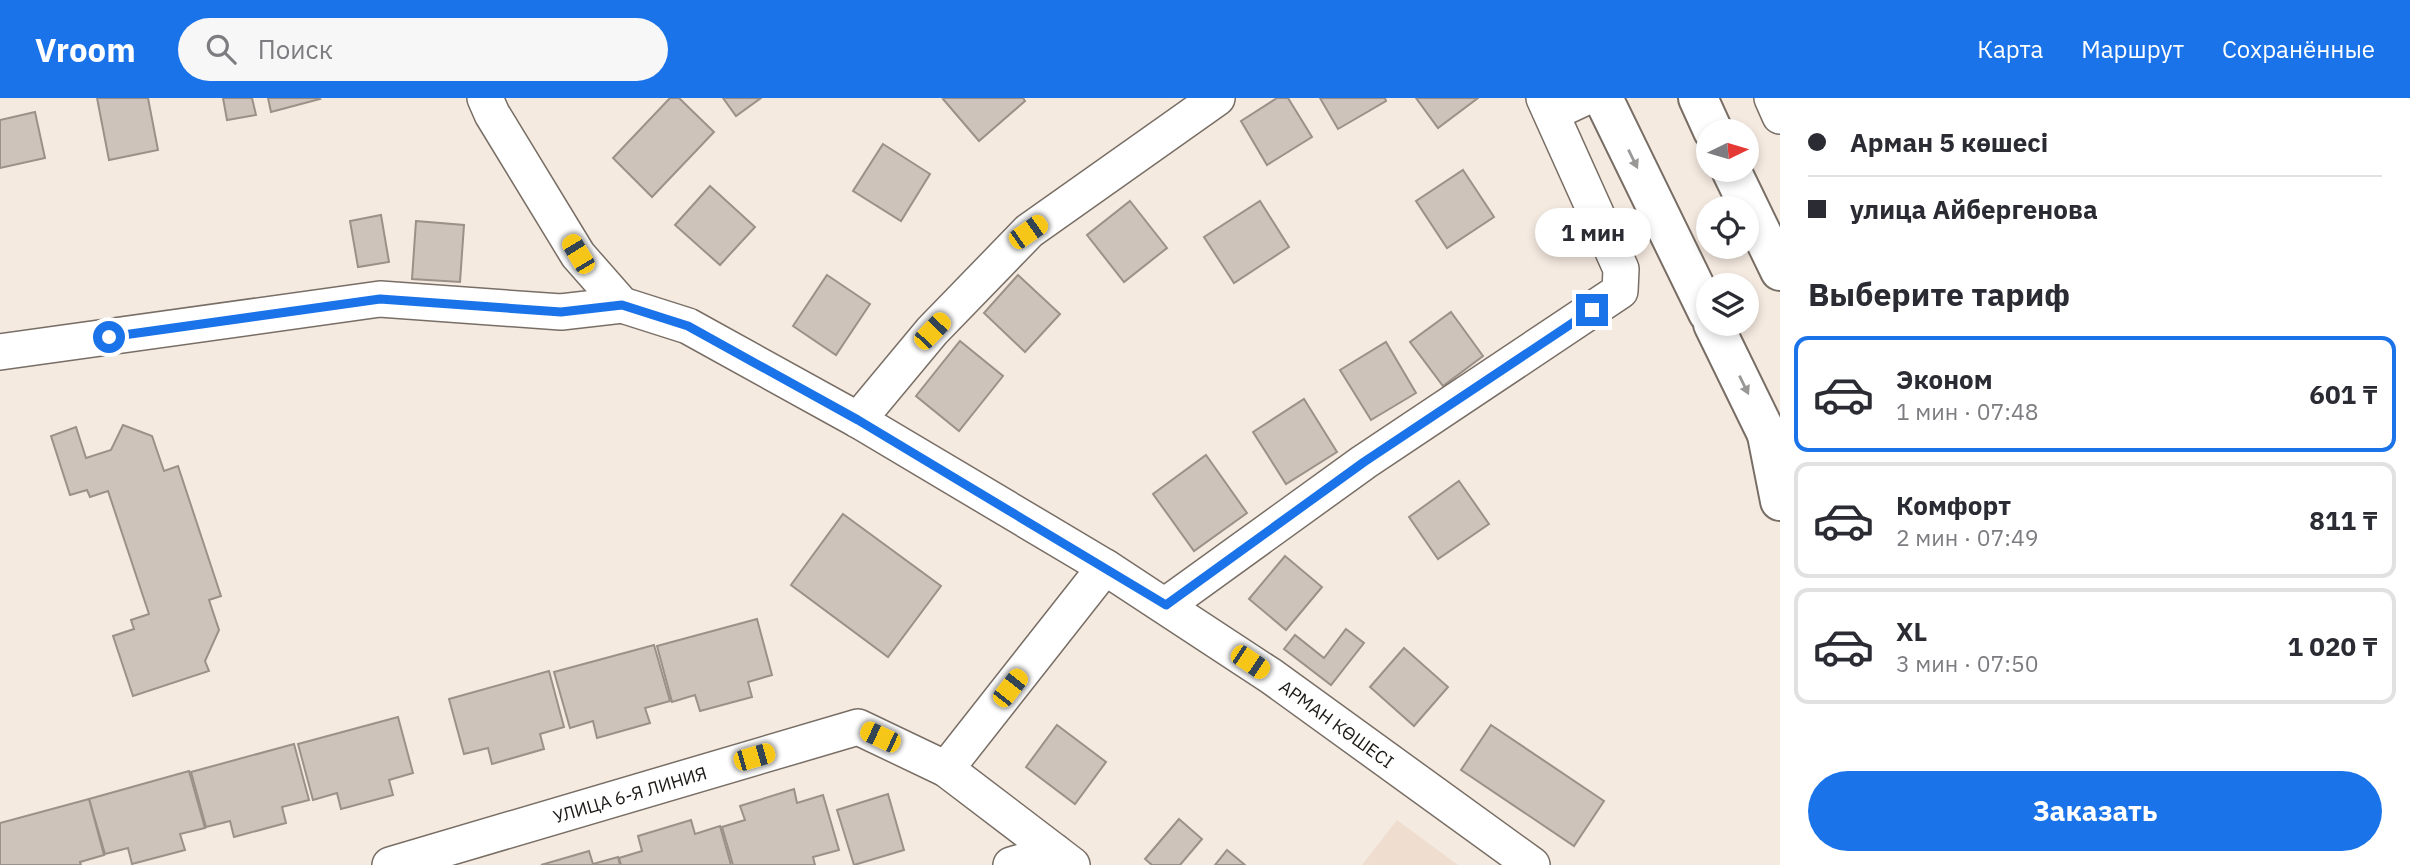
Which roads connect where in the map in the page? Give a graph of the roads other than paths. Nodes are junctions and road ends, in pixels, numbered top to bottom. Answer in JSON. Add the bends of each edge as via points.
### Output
{"nodes":[{"id":1,"x":485,"y":98,"type":"edge"},
{"id":2,"x":1217,"y":98,"type":"edge"},
{"id":3,"x":1584,"y":98,"type":"edge"},
{"id":4,"x":1603,"y":98,"type":"edge"},
{"id":5,"x":1698,"y":98,"type":"edge"},
{"id":6,"x":1772,"y":98,"type":"edge"},
{"id":7,"x":1548,"y":105,"type":"edge"},
{"id":8,"x":1780,"y":116,"type":"edge"},
{"id":9,"x":1708,"y":119,"type":"edge"},
{"id":10,"x":1737,"y":182,"type":"edge"},
{"id":11,"x":1780,"y":271,"type":"edge"},
{"id":12,"x":1696,"y":288,"type":"edge"},
{"id":13,"x":622,"y":305,"type":"junction"},
{"id":14,"x":1719,"y":336,"type":"edge"},
{"id":15,"x":0,"y":352,"type":"edge"},
{"id":16,"x":858,"y":420,"type":"junction"},
{"id":17,"x":1773,"y":445,"type":"edge"},
{"id":18,"x":1780,"y":501,"type":"edge"},
{"id":19,"x":1105,"y":567,"type":"junction"},
{"id":20,"x":1166,"y":605,"type":"junction"},
{"id":21,"x":946,"y":769,"type":"junction"},
{"id":22,"x":1063,"y":859,"type":"edge"},
{"id":23,"x":390,"y":865,"type":"edge"},
{"id":24,"x":1011,"y":865,"type":"edge"},
{"id":25,"x":1532,"y":865,"type":"edge"}],
"edges":[{"from":1,"to":13,"type":"street","via":[[578,254]]},
{"from":2,"to":16,"type":"street","via":[[1028,232],[932,331]]},
{"from":3,"to":7,"type":"street"},
{"from":4,"to":12,"type":"main road","one_way":true},
{"from":5,"to":9,"type":"main road"},
{"from":6,"to":8,"type":"street"},
{"from":7,"to":20,"type":"street","via":[[1621,269],[1620,291],[1364,462]]},
{"from":10,"to":11,"type":"main road"},
{"from":13,"to":15,"type":"street","via":[[561,312],[380,299]]},
{"from":13,"to":16,"type":"street","name":"АРМАН КӨШЕСІ","via":[[688,326]]},
{"from":14,"to":17,"type":"main road","one_way":true},
{"from":16,"to":19,"type":"street","name":"АРМАН КӨШЕСІ"},
{"from":17,"to":18,"type":"main road"},
{"from":19,"to":20,"type":"street","name":"АРМАН КӨШЕСІ"},
{"from":19,"to":21,"type":"street"},
{"from":20,"to":25,"type":"street","name":"АРМАН КӨШЕСІ"},
{"from":21,"to":22,"type":"street","name":"УЛИЦА 6-Я ЛИНИЯ"},
{"from":21,"to":23,"type":"street","name":"УЛИЦА 6-Я ЛИНИЯ","via":[[858,727]]},
{"from":22,"to":24,"type":"street"}]}
